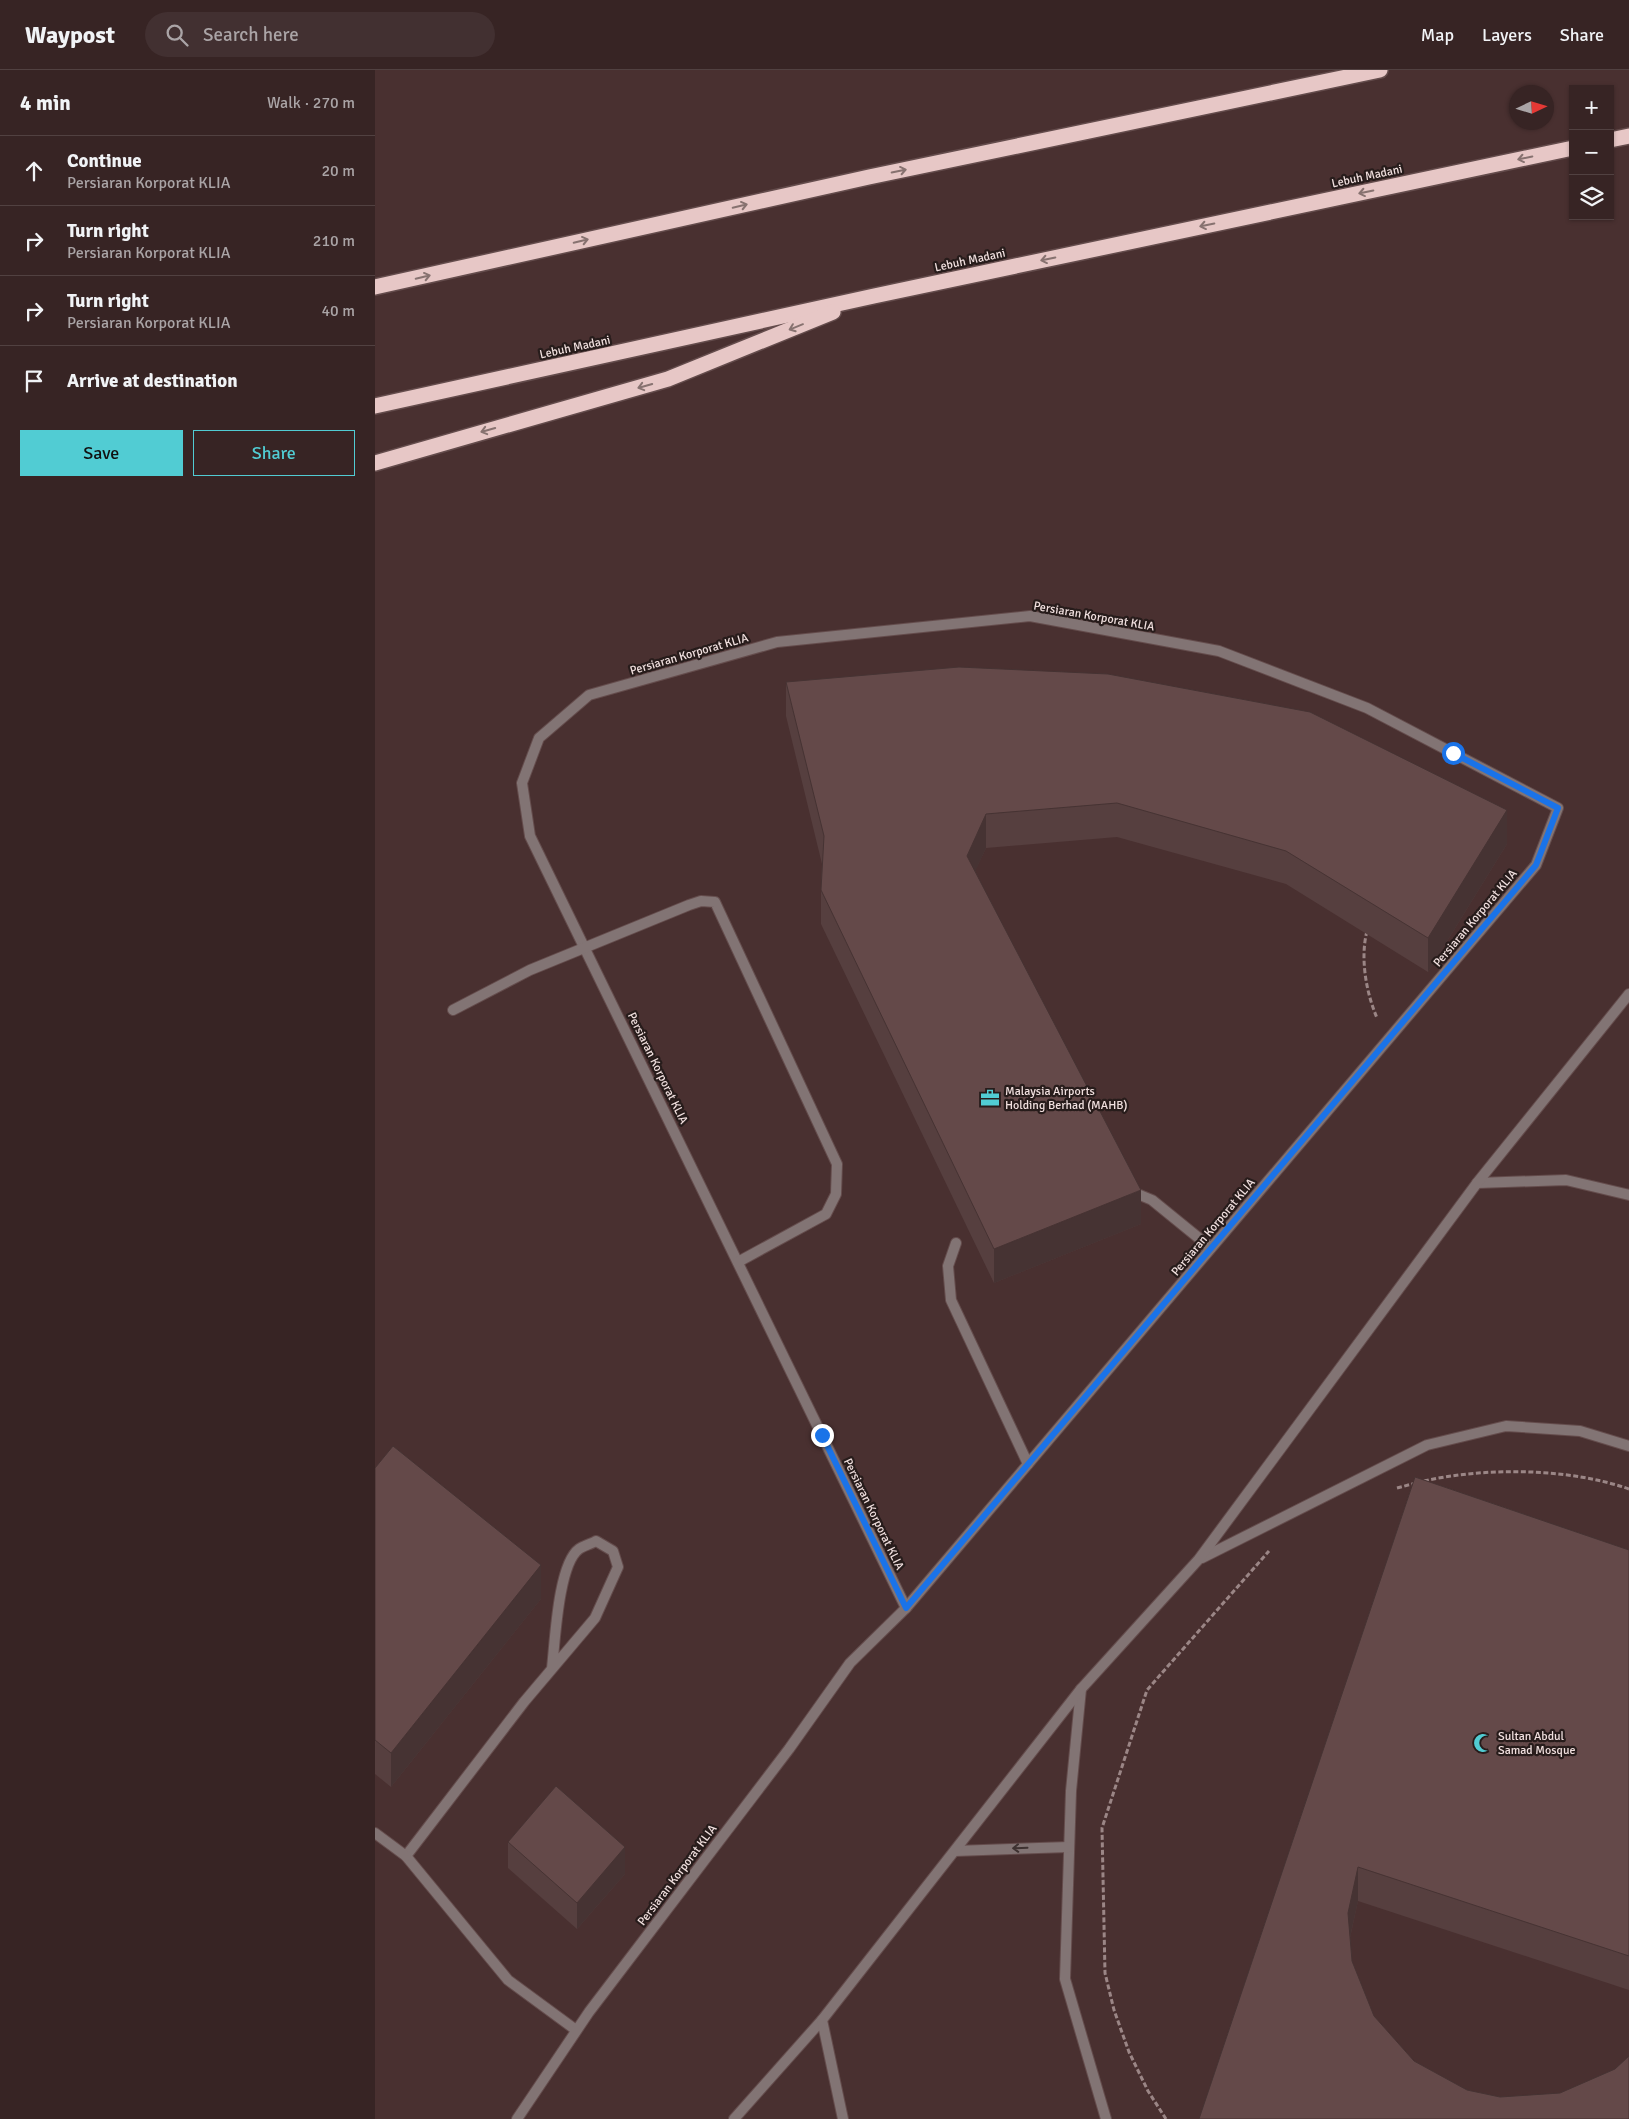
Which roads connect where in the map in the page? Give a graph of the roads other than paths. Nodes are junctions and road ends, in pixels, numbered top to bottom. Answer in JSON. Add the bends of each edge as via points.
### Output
{"nodes":[{"id":1,"x":1380,"y":70,"type":"edge"},
{"id":2,"x":1629,"y":136,"type":"edge"},
{"id":3,"x":1614,"y":139,"type":"edge"},
{"id":4,"x":1569,"y":149,"type":"edge"},
{"id":5,"x":375,"y":287,"type":"edge"},
{"id":6,"x":874,"y":296,"type":"junction"},
{"id":7,"x":375,"y":406,"type":"edge"},
{"id":8,"x":375,"y":463,"type":"edge"},
{"id":9,"x":585,"y":948,"type":"junction"},
{"id":10,"x":1629,"y":994,"type":"edge"},
{"id":11,"x":453,"y":1010,"type":"dead end"},
{"id":12,"x":1477,"y":1183,"type":"junction"},
{"id":13,"x":1122,"y":1188,"type":"edge"},
{"id":14,"x":1629,"y":1195,"type":"edge"},
{"id":15,"x":956,"y":1243,"type":"dead end"},
{"id":16,"x":1211,"y":1248,"type":"junction"},
{"id":17,"x":738,"y":1262,"type":"junction"},
{"id":18,"x":1629,"y":1446,"type":"edge"},
{"id":19,"x":1028,"y":1464,"type":"junction"},
{"id":20,"x":1199,"y":1559,"type":"junction"},
{"id":21,"x":906,"y":1608,"type":"junction"},
{"id":22,"x":552,"y":1668,"type":"junction"},
{"id":23,"x":1081,"y":1689,"type":"junction"},
{"id":24,"x":375,"y":1833,"type":"edge"},
{"id":25,"x":1069,"y":1847,"type":"junction"},
{"id":26,"x":955,"y":1851,"type":"junction"},
{"id":27,"x":406,"y":1856,"type":"junction"},
{"id":28,"x":821,"y":2020,"type":"junction"},
{"id":29,"x":576,"y":2030,"type":"junction"},
{"id":30,"x":517,"y":2119,"type":"edge"},
{"id":31,"x":734,"y":2119,"type":"edge"},
{"id":32,"x":843,"y":2119,"type":"edge"},
{"id":33,"x":1105,"y":2119,"type":"edge"}],
"edges":[{"from":5,"to":1,"type":"highway","one_way":true,"via":[[869,177]]},
{"from":2,"to":3,"type":"highway"},
{"from":4,"to":6,"type":"highway","name":"Lebuh Madani","one_way":true},
{"from":6,"to":7,"type":"highway","name":"Lebuh Madani"},
{"from":6,"to":8,"type":"highway","one_way":true,"via":[[668,379]]},
{"from":9,"to":11,"type":"lane","via":[[530,970]]},
{"from":9,"to":16,"type":"lane","name":"Persiaran Korporat KLIA","via":[[530,836],[522,783],[539,738],[589,695],[777,642],[1030,616],[1219,651],[1367,708],[1558,808],[1536,865]]},
{"from":9,"to":17,"type":"lane","name":"Persiaran Korporat KLIA"},
{"from":9,"to":17,"type":"lane","via":[[701,901],[715,902],[721,913],[837,1164],[837,1194],[826,1214]]},
{"from":10,"to":12,"type":"lane"},
{"from":12,"to":14,"type":"lane","via":[[1567,1180]]},
{"from":12,"to":20,"type":"lane"},
{"from":13,"to":16,"type":"lane","via":[[1152,1200]]},
{"from":15,"to":19,"type":"lane","via":[[948,1266],[951,1300]]},
{"from":16,"to":19,"type":"lane","name":"Persiaran Korporat KLIA"},
{"from":17,"to":21,"type":"lane","name":"Persiaran Korporat KLIA"},
{"from":18,"to":20,"type":"lane","via":[[1579,1431],[1506,1426],[1427,1445]]},
{"from":19,"to":21,"type":"lane","name":"Persiaran Korporat KLIA"},
{"from":20,"to":23,"type":"lane"},
{"from":21,"to":29,"type":"lane","name":"Persiaran Korporat KLIA","via":[[850,1663],[789,1749]]},
{"from":22,"to":22,"type":"lane","via":[[565,1570],[577,1550],[596,1541],[613,1551],[618,1567],[595,1618]]},
{"from":22,"to":27,"type":"lane"},
{"from":23,"to":25,"type":"lane"},
{"from":23,"to":26,"type":"lane"},
{"from":24,"to":27,"type":"lane"},
{"from":25,"to":26,"type":"lane","one_way":true},
{"from":25,"to":33,"type":"lane","via":[[1065,1979]]},
{"from":26,"to":28,"type":"lane"},
{"from":27,"to":29,"type":"lane","via":[[508,1980]]},
{"from":28,"to":31,"type":"lane"},
{"from":28,"to":32,"type":"lane"},
{"from":29,"to":30,"type":"lane","name":"Persiaran Korporat KLIA"}]}
